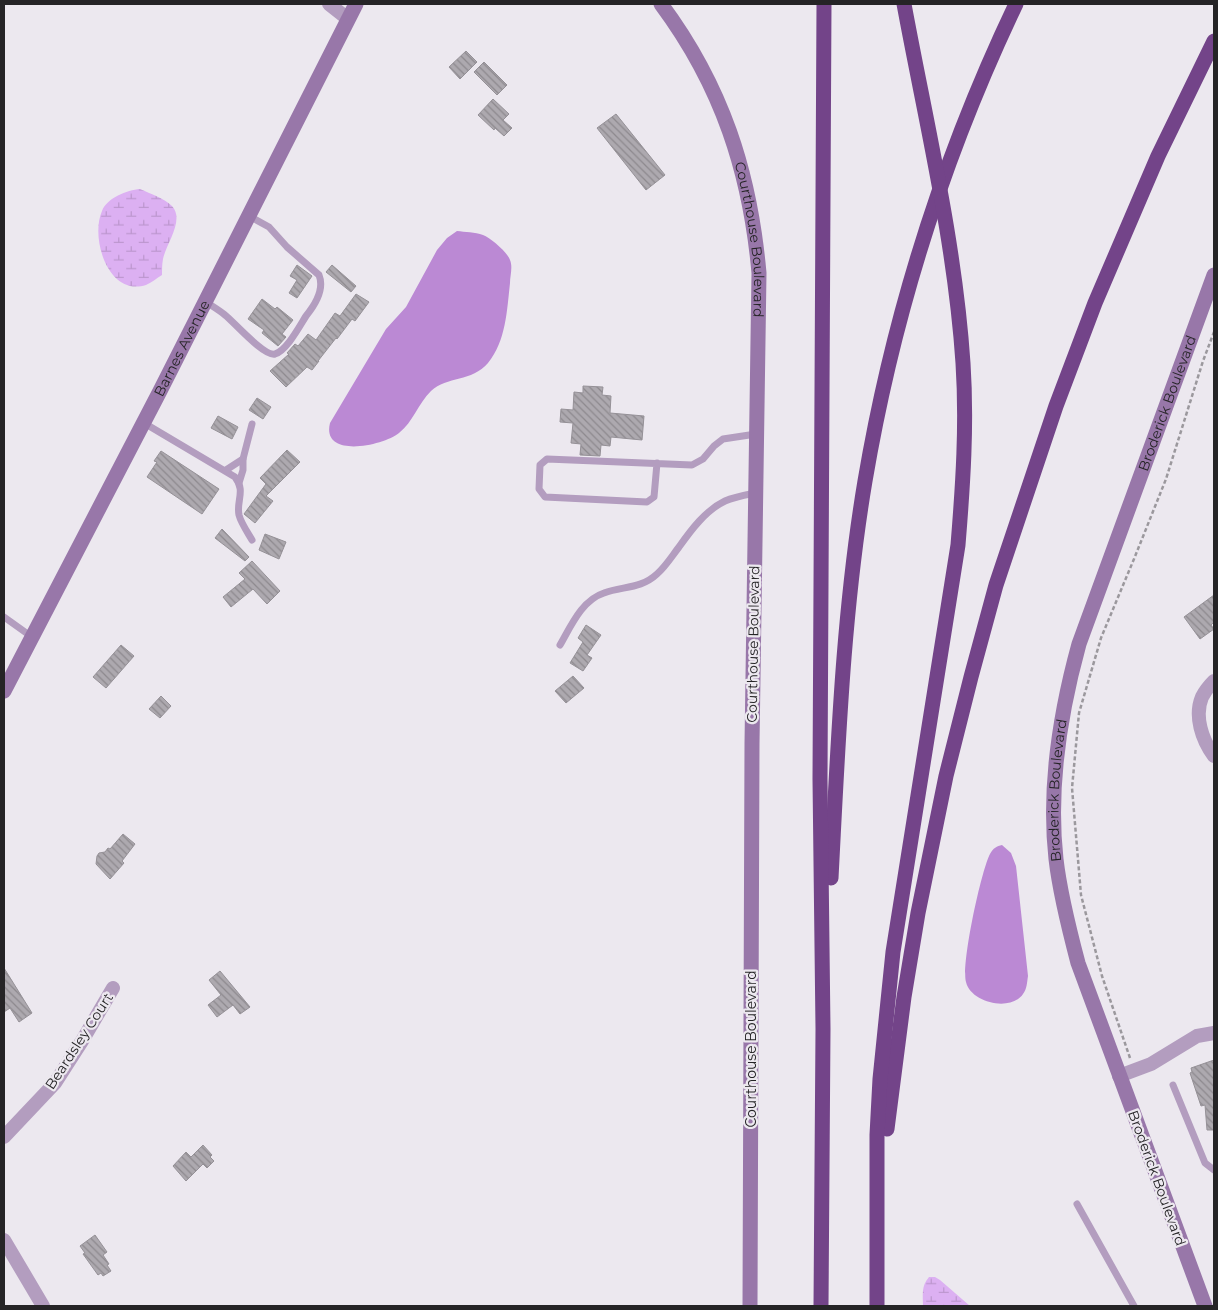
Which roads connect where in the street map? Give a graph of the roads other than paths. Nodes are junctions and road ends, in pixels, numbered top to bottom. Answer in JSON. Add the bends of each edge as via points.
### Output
{"nodes":[{"id":1,"x":329,"y":4,"type":"edge"},
{"id":2,"x":356,"y":4,"type":"edge"},
{"id":3,"x":661,"y":4,"type":"edge"},
{"id":4,"x":824,"y":4,"type":"edge"},
{"id":5,"x":904,"y":4,"type":"edge"},
{"id":6,"x":1016,"y":4,"type":"edge"},
{"id":7,"x":348,"y":19,"type":"junction"},
{"id":8,"x":1214,"y":40,"type":"edge"},
{"id":9,"x":248,"y":216,"type":"junction"},
{"id":10,"x":1214,"y":275,"type":"edge"},
{"id":11,"x":206,"y":302,"type":"junction"},
{"id":12,"x":143,"y":423,"type":"junction"},
{"id":13,"x":252,"y":424,"type":"dead end"},
{"id":14,"x":756,"y":434,"type":"junction"},
{"id":15,"x":242,"y":459,"type":"junction"},
{"id":16,"x":658,"y":463,"type":"junction"},
{"id":17,"x":226,"y":470,"type":"junction"},
{"id":18,"x":240,"y":482,"type":"junction"},
{"id":19,"x":755,"y":493,"type":"junction"},
{"id":20,"x":252,"y":540,"type":"dead end"},
{"id":21,"x":4,"y":617,"type":"edge"},
{"id":22,"x":32,"y":637,"type":"junction"},
{"id":23,"x":560,"y":645,"type":"dead end"},
{"id":24,"x":1214,"y":681,"type":"edge"},
{"id":25,"x":4,"y":691,"type":"edge"},
{"id":26,"x":1214,"y":756,"type":"edge"},
{"id":27,"x":113,"y":988,"type":"dead end"},
{"id":28,"x":823,"y":1029,"type":"junction"},
{"id":29,"x":1214,"y":1033,"type":"edge"},
{"id":30,"x":1127,"y":1073,"type":"junction"},
{"id":31,"x":1173,"y":1085,"type":"dead end"},
{"id":32,"x":4,"y":1137,"type":"edge"},
{"id":33,"x":1214,"y":1170,"type":"edge"},
{"id":34,"x":1077,"y":1204,"type":"dead end"},
{"id":35,"x":877,"y":1235,"type":"junction"},
{"id":36,"x":4,"y":1240,"type":"edge"},
{"id":37,"x":43,"y":1306,"type":"edge"},
{"id":38,"x":750,"y":1306,"type":"edge"},
{"id":39,"x":821,"y":1306,"type":"edge"},
{"id":40,"x":876,"y":1306,"type":"edge"},
{"id":41,"x":1134,"y":1306,"type":"edge"},
{"id":42,"x":1205,"y":1306,"type":"edge"}],
"edges":[{"from":1,"to":7,"type":"street"},
{"from":2,"to":7,"type":"street","name":"Barnes Avenue"},
{"from":3,"to":14,"type":"street","name":"Courthouse Boulevard","via":[[695,56],[723,112],[752,212],[759,273]]},
{"from":4,"to":28,"type":"highway","via":[[820,779]]},
{"from":5,"to":35,"type":"highway","via":[[945,220],[960,324],[965,432],[959,536],[950,603],[893,952],[880,1078]]},
{"from":6,"to":28,"type":"highway","via":[[949,160],[900,321],[875,428],[843,655]]},
{"from":7,"to":9,"type":"street","name":"Barnes Avenue"},
{"from":8,"to":35,"type":"highway","via":[[1158,156],[1094,303],[1017,520],[984,628],[946,776],[910,958],[890,1103]]},
{"from":9,"to":11,"type":"street","name":"Barnes Avenue"},
{"from":9,"to":11,"type":"lane","via":[[269,227],[319,275],[322,281],[316,305],[286,345],[272,355]]},
{"from":10,"to":30,"type":"street","name":"Broderick Boulevard","via":[[1079,644],[1058,743],[1054,828],[1064,907],[1088,993]]},
{"from":11,"to":12,"type":"street","name":"Barnes Avenue"},
{"from":12,"to":17,"type":"lane"},
{"from":12,"to":22,"type":"street","name":"Barnes Avenue"},
{"from":13,"to":15,"type":"lane"},
{"from":14,"to":16,"type":"lane","via":[[723,439],[692,465]]},
{"from":14,"to":19,"type":"street","name":"Courthouse Boulevard"},
{"from":15,"to":17,"type":"lane"},
{"from":15,"to":18,"type":"lane"},
{"from":16,"to":16,"type":"lane","via":[[547,459],[540,464],[539,489],[545,496],[647,502],[654,497]]},
{"from":17,"to":18,"type":"lane"},
{"from":18,"to":20,"type":"lane","via":[[239,515]]},
{"from":19,"to":23,"type":"lane","via":[[726,500],[712,509],[649,580],[605,592],[588,602]]},
{"from":19,"to":38,"type":"street","name":"Courthouse Boulevard"},
{"from":21,"to":22,"type":"lane"},
{"from":22,"to":25,"type":"street","name":"Barnes Avenue"},
{"from":24,"to":26,"type":"street","via":[[1202,696],[1198,716],[1207,746]]},
{"from":27,"to":32,"type":"street","name":"Beardsley Court","via":[[55,1084]]},
{"from":28,"to":39,"type":"highway"},
{"from":29,"to":30,"type":"street","via":[[1197,1036],[1151,1064]]},
{"from":30,"to":42,"type":"street","name":"Broderick Boulevard"},
{"from":31,"to":33,"type":"lane","via":[[1205,1163]]},
{"from":34,"to":41,"type":"lane"},
{"from":35,"to":40,"type":"highway"},
{"from":36,"to":37,"type":"street"}]}
